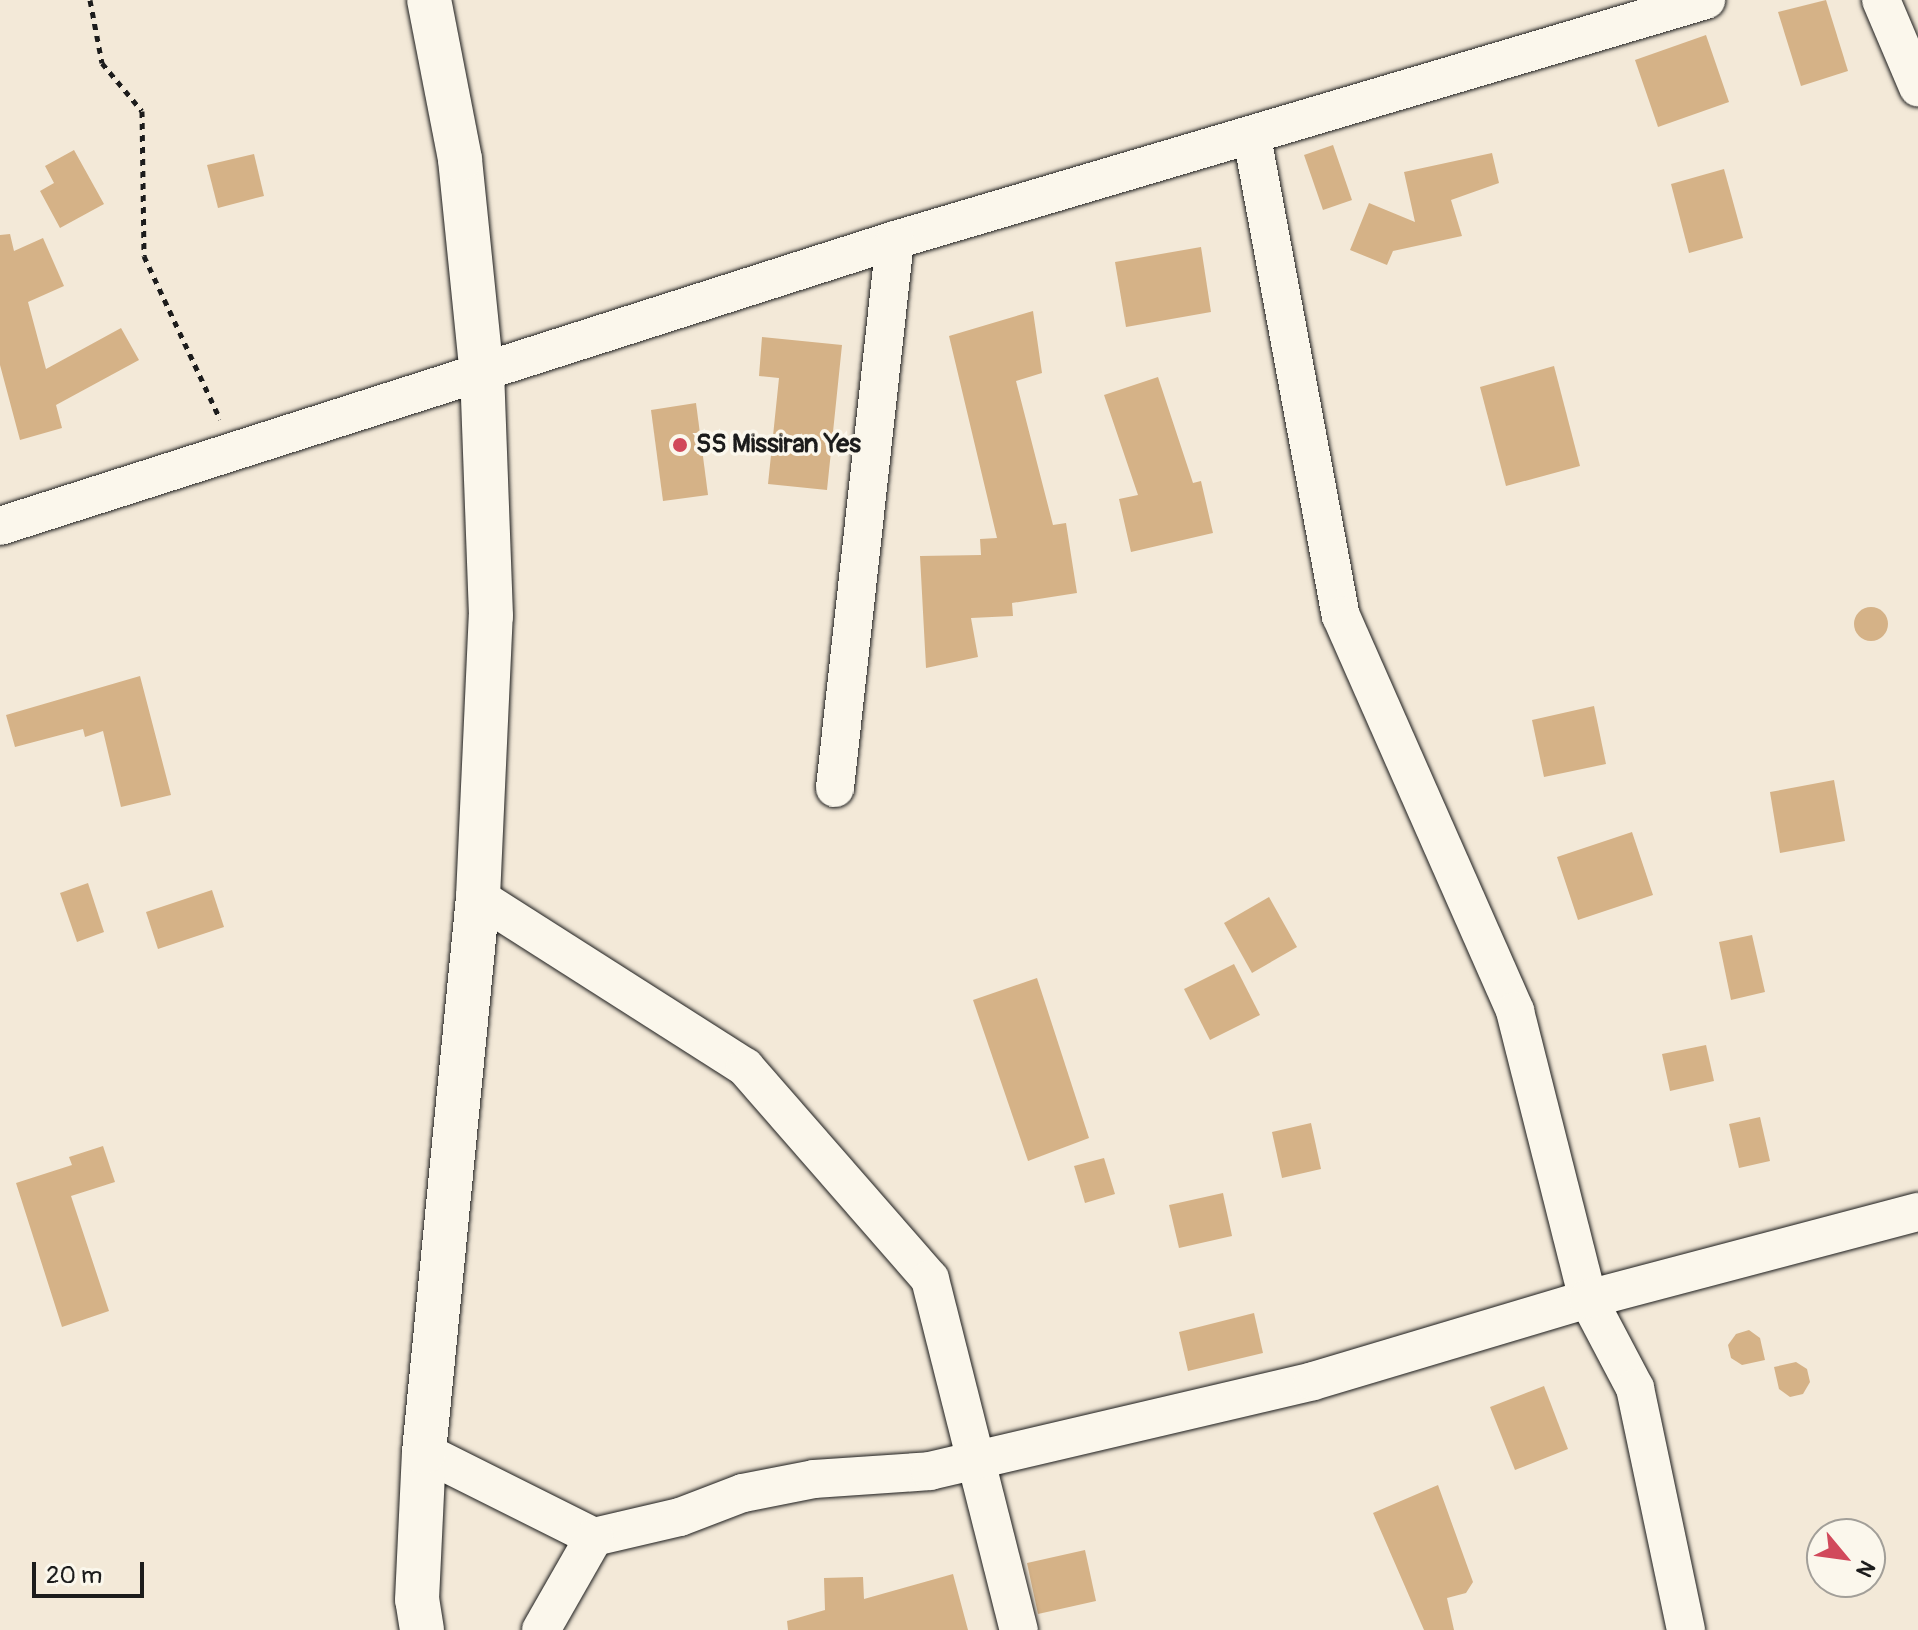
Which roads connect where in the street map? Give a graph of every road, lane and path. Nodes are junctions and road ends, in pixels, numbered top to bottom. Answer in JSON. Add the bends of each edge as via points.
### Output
{"nodes":[{"id":1,"x":90,"y":0,"type":"edge"},
{"id":2,"x":429,"y":0,"type":"edge"},
{"id":3,"x":1706,"y":0,"type":"edge"},
{"id":4,"x":1881,"y":0,"type":"edge"},
{"id":5,"x":1918,"y":87,"type":"edge"},
{"id":6,"x":1252,"y":137,"type":"junction"},
{"id":7,"x":895,"y":240,"type":"junction"},
{"id":8,"x":482,"y":376,"type":"junction"},
{"id":9,"x":235,"y":452,"type":"junction"},
{"id":10,"x":0,"y":526,"type":"edge"},
{"id":11,"x":835,"y":788,"type":"dead end"},
{"id":12,"x":478,"y":897,"type":"junction"},
{"id":13,"x":1918,"y":1212,"type":"edge"},
{"id":14,"x":1588,"y":1299,"type":"junction"},
{"id":15,"x":424,"y":1452,"type":"junction"},
{"id":16,"x":978,"y":1462,"type":"junction"},
{"id":17,"x":594,"y":1537,"type":"junction"},
{"id":18,"x":415,"y":1620,"type":"edge"},
{"id":19,"x":541,"y":1630,"type":"edge"},
{"id":20,"x":1019,"y":1630,"type":"edge"},
{"id":21,"x":1686,"y":1630,"type":"edge"}],
"edges":[{"from":1,"to":9,"type":"path","via":[[102,63],[142,111],[144,256]]},
{"from":2,"to":8,"type":"main road","via":[[460,159]]},
{"from":3,"to":6,"type":"street"},
{"from":4,"to":5,"type":"street"},
{"from":6,"to":7,"type":"street"},
{"from":6,"to":14,"type":"street","via":[[1341,616],[1515,1011]]},
{"from":7,"to":8,"type":"street"},
{"from":7,"to":11,"type":"street"},
{"from":8,"to":9,"type":"street"},
{"from":8,"to":12,"type":"main road","via":[[491,616]]},
{"from":9,"to":10,"type":"street"},
{"from":12,"to":15,"type":"main road"},
{"from":12,"to":16,"type":"street","via":[[745,1067],[930,1279]]},
{"from":13,"to":14,"type":"street"},
{"from":14,"to":16,"type":"street","via":[[1313,1381]]},
{"from":14,"to":21,"type":"street","via":[[1635,1388]]},
{"from":15,"to":17,"type":"street"},
{"from":15,"to":18,"type":"main road"},
{"from":16,"to":17,"type":"street","via":[[757,1490],[680,1517]]},
{"from":16,"to":20,"type":"street"},
{"from":17,"to":19,"type":"street"}]}
